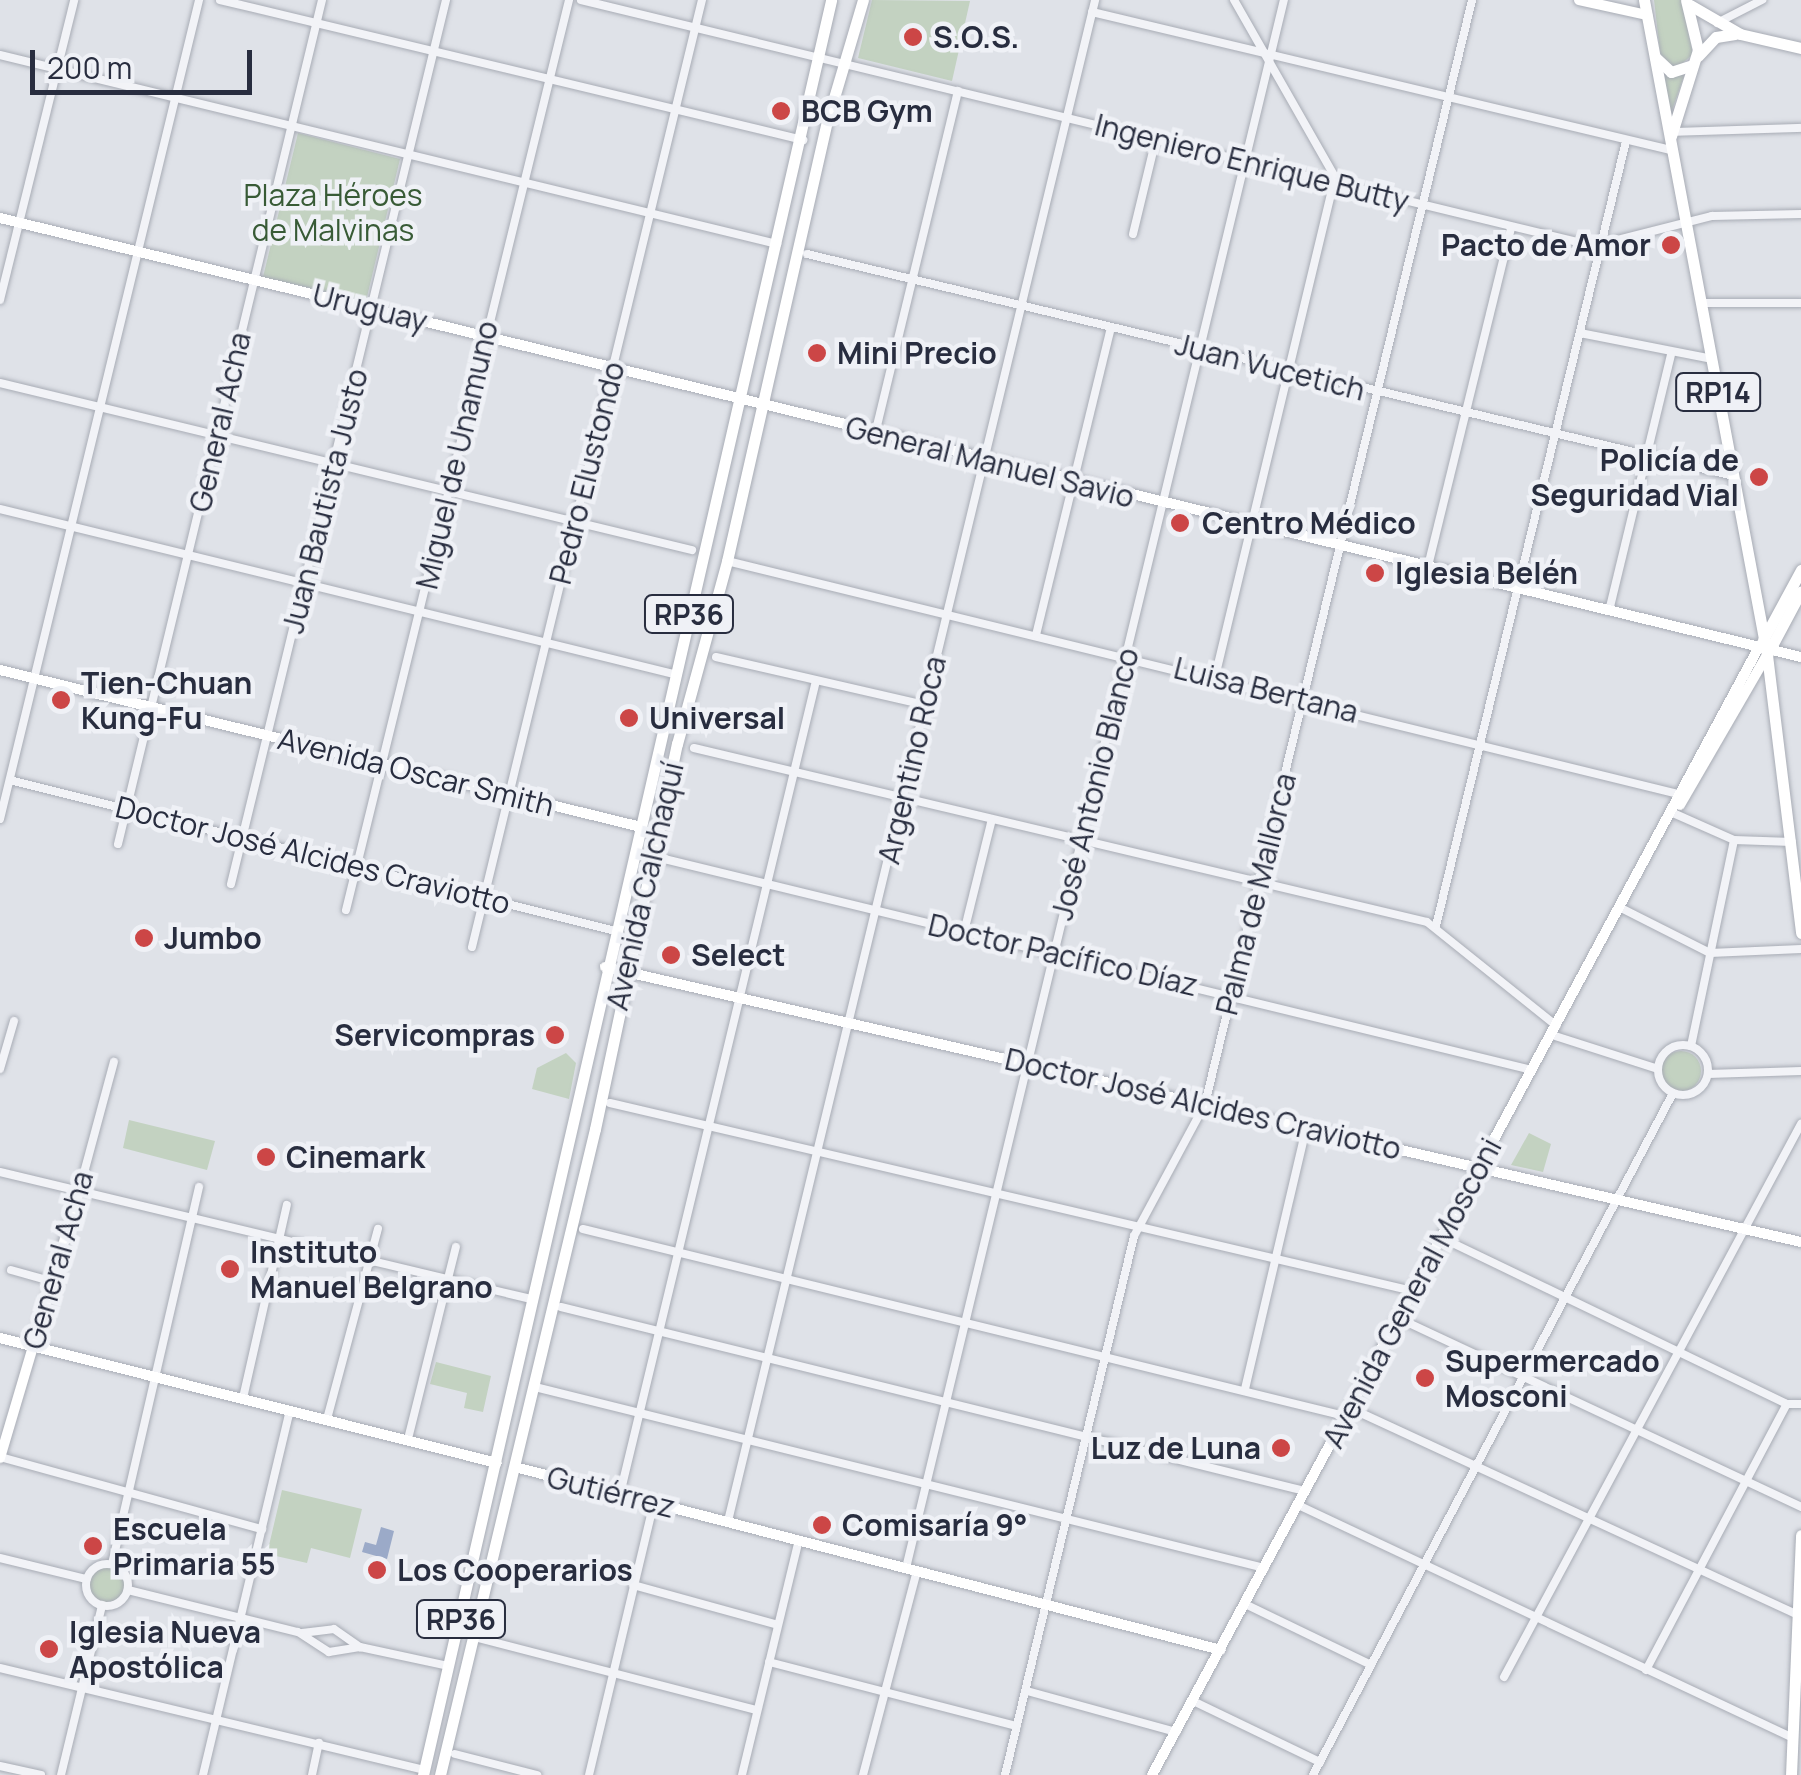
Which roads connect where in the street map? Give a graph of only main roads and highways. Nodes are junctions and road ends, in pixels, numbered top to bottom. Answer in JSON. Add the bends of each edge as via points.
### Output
{"nodes":[{"id":1,"x":831,"y":0,"type":"edge"},
{"id":2,"x":863,"y":0,"type":"edge"},
{"id":3,"x":1580,"y":0,"type":"edge"},
{"id":4,"x":1687,"y":1,"type":"edge"},
{"id":5,"x":1647,"y":6,"type":"edge"},
{"id":6,"x":1740,"y":34,"type":"junction"},
{"id":7,"x":1801,"y":48,"type":"edge"},
{"id":8,"x":1655,"y":57,"type":"junction"},
{"id":9,"x":1696,"y":59,"type":"junction"},
{"id":10,"x":1671,"y":142,"type":"junction"},
{"id":11,"x":0,"y":218,"type":"edge"},
{"id":12,"x":740,"y":401,"type":"junction"},
{"id":13,"x":764,"y":407,"type":"junction"},
{"id":14,"x":1801,"y":570,"type":"edge"},
{"id":15,"x":1801,"y":591,"type":"edge"},
{"id":16,"x":1764,"y":648,"type":"junction"},
{"id":17,"x":1801,"y":658,"type":"edge"},
{"id":18,"x":0,"y":670,"type":"edge"},
{"id":19,"x":1795,"y":819,"type":"edge"},
{"id":20,"x":648,"y":828,"type":"junction"},
{"id":21,"x":637,"y":916,"type":"junction"},
{"id":22,"x":1801,"y":933,"type":"edge"},
{"id":23,"x":605,"y":967,"type":"junction"},
{"id":24,"x":624,"y":970,"type":"junction"},
{"id":25,"x":597,"y":1007,"type":"junction"},
{"id":26,"x":616,"y":1010,"type":"junction"},
{"id":27,"x":1479,"y":1168,"type":"junction"},
{"id":28,"x":78,"y":1196,"type":"road end"},
{"id":29,"x":1801,"y":1242,"type":"edge"},
{"id":30,"x":0,"y":1338,"type":"edge"},
{"id":31,"x":33,"y":1346,"type":"junction"},
{"id":32,"x":0,"y":1457,"type":"edge"},
{"id":33,"x":497,"y":1462,"type":"junction"},
{"id":34,"x":516,"y":1467,"type":"junction"},
{"id":35,"x":1801,"y":1534,"type":"edge"},
{"id":36,"x":1799,"y":1634,"type":"edge"},
{"id":37,"x":1220,"y":1650,"type":"junction"},
{"id":38,"x":1797,"y":1760,"type":"edge"},
{"id":39,"x":423,"y":1772,"type":"edge"},
{"id":40,"x":440,"y":1775,"type":"edge"},
{"id":41,"x":1152,"y":1775,"type":"edge"},
{"id":42,"x":1791,"y":1775,"type":"edge"}],
"edges":[{"from":1,"to":12,"type":"main road","name":"Avenida Calchaquí","number":"RP36"},
{"from":2,"to":13,"type":"main road","name":"Avenida Calchaquí","number":"RP36","via":[[828,118]]},
{"from":3,"to":5,"type":"main road"},
{"from":4,"to":6,"type":"main road"},
{"from":4,"to":9,"type":"main road"},
{"from":5,"to":8,"type":"main road"},
{"from":6,"to":7,"type":"main road"},
{"from":6,"to":9,"type":"main road","via":[[1716,37]]},
{"from":8,"to":9,"type":"main road","via":[[1678,73]]},
{"from":8,"to":10,"type":"main road","number":"RP14"},
{"from":9,"to":10,"type":"main road","number":"RP14"},
{"from":10,"to":16,"type":"main road","number":"RP14"},
{"from":11,"to":12,"type":"main road","name":"Uruguay"},
{"from":12,"to":13,"type":"main road","name":"General Manuel Savio"},
{"from":12,"to":20,"type":"main road","name":"Avenida Calchaquí","number":"RP36","via":[[674,674]]},
{"from":13,"to":16,"type":"main road","name":"General Manuel Savio"},
{"from":13,"to":20,"type":"main road","name":"Avenida Calchaquí","number":"RP36"},
{"from":14,"to":16,"type":"main road","name":"Avenida General Mosconi"},
{"from":15,"to":16,"type":"main road","name":"Avenida General Mosconi"},
{"from":16,"to":17,"type":"main road","name":"General Manuel Savio"},
{"from":16,"to":19,"type":"main road","number":"RP14"},
{"from":16,"to":27,"type":"main road","name":"Avenida General Mosconi"},
{"from":18,"to":20,"type":"main road","name":"Avenida Oscar Smith"},
{"from":19,"to":22,"type":"main road","number":"RP14"},
{"from":20,"to":21,"type":"main road"},
{"from":20,"to":21,"type":"main road","name":"Avenida Calchaquí","number":"RP36","via":[[652,856]]},
{"from":20,"to":23,"type":"main road","name":"Avenida Calchaquí","number":"RP36"},
{"from":21,"to":24,"type":"main road","name":"Avenida Calchaquí","number":"RP36"},
{"from":23,"to":24,"type":"main road","name":"Doctor José Alcides Craviotto"},
{"from":23,"to":25,"type":"main road","name":"Avenida Calchaquí","number":"RP36"},
{"from":24,"to":26,"type":"main road","name":"Avenida Calchaquí","number":"RP36"},
{"from":24,"to":27,"type":"main road","name":"Doctor José Alcides Craviotto"},
{"from":25,"to":26,"type":"main road"},
{"from":25,"to":33,"type":"main road","name":"Avenida Calchaquí","number":"RP36"},
{"from":26,"to":34,"type":"main road","name":"Avenida Calchaquí","number":"RP36","via":[[620,1021]]},
{"from":27,"to":29,"type":"main road","name":"Doctor José Alcides Craviotto"},
{"from":27,"to":37,"type":"main road","name":"Avenida General Mosconi"},
{"from":28,"to":31,"type":"main road","name":"General Acha"},
{"from":30,"to":31,"type":"main road","name":"Gutiérrez"},
{"from":31,"to":32,"type":"main road","name":"General Acha"},
{"from":31,"to":33,"type":"main road","name":"Gutiérrez"},
{"from":33,"to":39,"type":"main road","name":"Avenida Calchaquí","number":"RP36"},
{"from":34,"to":37,"type":"main road","name":"Gutiérrez"},
{"from":34,"to":40,"type":"main road","number":"RP36"},
{"from":35,"to":36,"type":"main road"},
{"from":36,"to":38,"type":"main road"},
{"from":37,"to":41,"type":"main road","name":"Avenida General Mosconi"},
{"from":38,"to":42,"type":"main road"}]}
